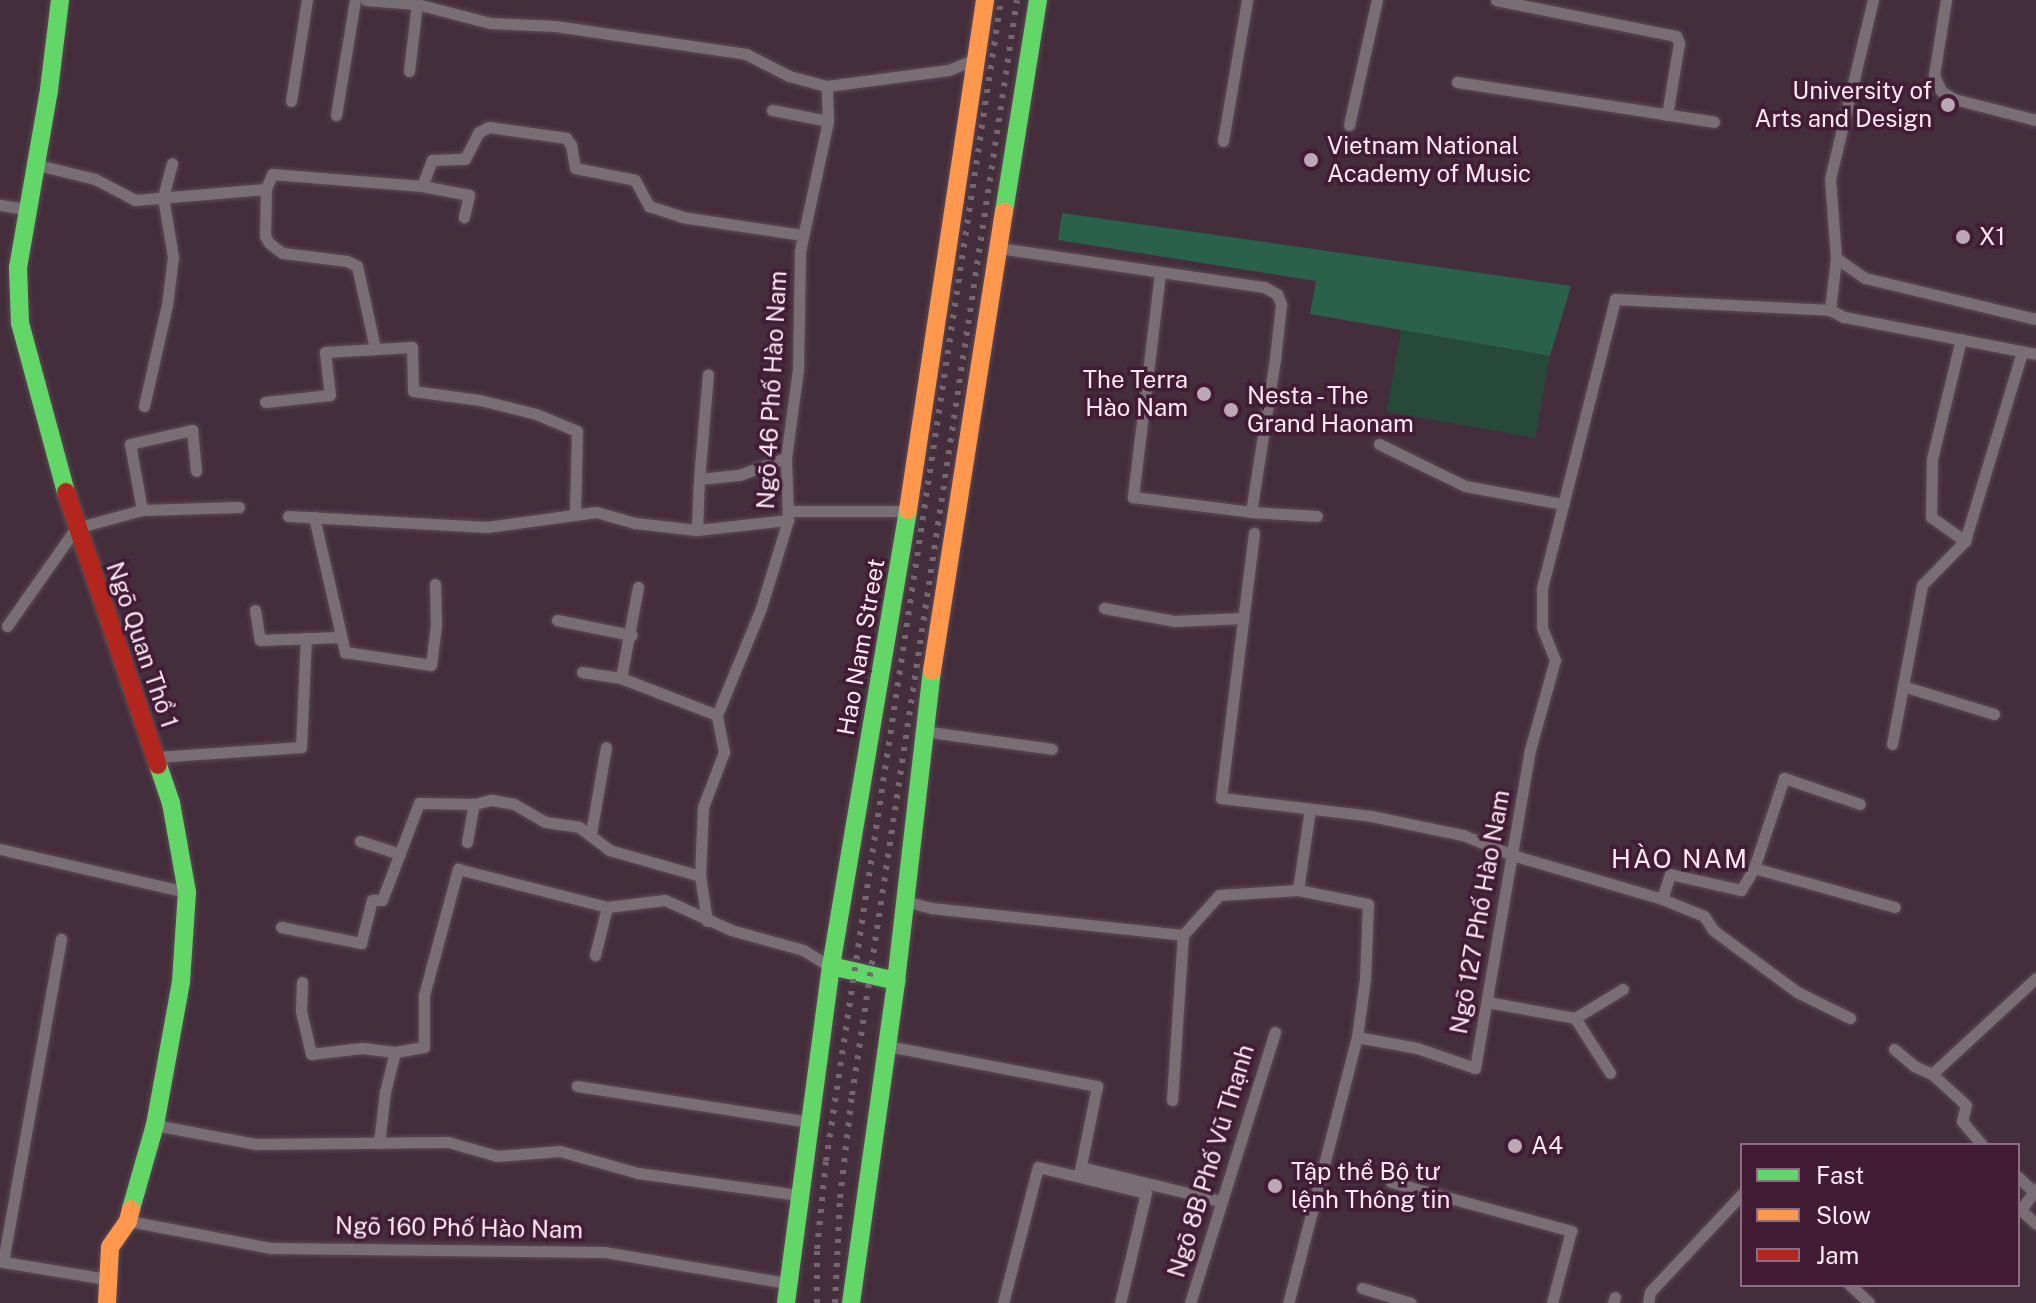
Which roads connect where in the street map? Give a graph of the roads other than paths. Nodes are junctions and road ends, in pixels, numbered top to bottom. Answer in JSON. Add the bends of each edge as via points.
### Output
{"nodes":[{"id":1,"x":60,"y":0,"type":"edge"},
{"id":2,"x":307,"y":0,"type":"edge"},
{"id":3,"x":355,"y":0,"type":"edge"},
{"id":4,"x":366,"y":0,"type":"edge"},
{"id":5,"x":985,"y":0,"type":"edge"},
{"id":6,"x":1038,"y":0,"type":"edge"},
{"id":7,"x":1247,"y":0,"type":"edge"},
{"id":8,"x":1377,"y":0,"type":"edge"},
{"id":9,"x":1496,"y":0,"type":"edge"},
{"id":10,"x":1873,"y":0,"type":"edge"},
{"id":11,"x":1946,"y":0,"type":"edge"},
{"id":12,"x":417,"y":4,"type":"junction"},
{"id":13,"x":989,"y":61,"type":"junction"},
{"id":14,"x":1028,"y":67,"type":"junction"},
{"id":15,"x":409,"y":71,"type":"dead end"},
{"id":16,"x":1457,"y":82,"type":"dead end"},
{"id":17,"x":827,"y":86,"type":"junction"},
{"id":18,"x":291,"y":101,"type":"dead end"},
{"id":19,"x":772,"y":110,"type":"dead end"},
{"id":20,"x":336,"y":115,"type":"dead end"},
{"id":21,"x":1667,"y":115,"type":"junction"},
{"id":22,"x":2036,"y":120,"type":"edge"},
{"id":23,"x":828,"y":121,"type":"junction"},
{"id":24,"x":1714,"y":122,"type":"dead end"},
{"id":25,"x":1349,"y":125,"type":"dead end"},
{"id":26,"x":1223,"y":141,"type":"dead end"},
{"id":27,"x":172,"y":163,"type":"dead end"},
{"id":28,"x":36,"y":165,"type":"junction"},
{"id":29,"x":422,"y":186,"type":"junction"},
{"id":30,"x":266,"y":189,"type":"junction"},
{"id":31,"x":163,"y":197,"type":"junction"},
{"id":32,"x":0,"y":205,"type":"edge"},
{"id":33,"x":26,"y":209,"type":"junction"},
{"id":34,"x":464,"y":217,"type":"dead end"},
{"id":35,"x":803,"y":235,"type":"junction"},
{"id":36,"x":999,"y":248,"type":"junction"},
{"id":37,"x":1836,"y":258,"type":"junction"},
{"id":38,"x":1160,"y":273,"type":"junction"},
{"id":39,"x":1830,"y":310,"type":"junction"},
{"id":40,"x":2036,"y":319,"type":"edge"},
{"id":41,"x":1961,"y":339,"type":"junction"},
{"id":42,"x":375,"y":348,"type":"junction"},
{"id":43,"x":2022,"y":352,"type":"junction"},
{"id":44,"x":2036,"y":354,"type":"edge"},
{"id":45,"x":708,"y":374,"type":"dead end"},
{"id":46,"x":265,"y":402,"type":"dead end"},
{"id":47,"x":144,"y":406,"type":"dead end"},
{"id":48,"x":1379,"y":444,"type":"dead end"},
{"id":49,"x":786,"y":458,"type":"junction"},
{"id":50,"x":196,"y":471,"type":"dead end"},
{"id":51,"x":699,"y":479,"type":"junction"},
{"id":52,"x":1563,"y":504,"type":"junction"},
{"id":53,"x":239,"y":507,"type":"dead end"},
{"id":54,"x":142,"y":510,"type":"junction"},
{"id":55,"x":907,"y":511,"type":"junction"},
{"id":56,"x":1251,"y":512,"type":"junction"},
{"id":57,"x":575,"y":514,"type":"junction"},
{"id":58,"x":789,"y":515,"type":"junction"},
{"id":59,"x":288,"y":516,"type":"dead end"},
{"id":60,"x":1317,"y":516,"type":"dead end"},
{"id":61,"x":314,"y":517,"type":"junction"},
{"id":62,"x":958,"y":519,"type":"junction"},
{"id":63,"x":76,"y":528,"type":"junction"},
{"id":64,"x":697,"y":530,"type":"junction"},
{"id":65,"x":1254,"y":533,"type":"dead end"},
{"id":66,"x":1965,"y":541,"type":"junction"},
{"id":67,"x":435,"y":584,"type":"dead end"},
{"id":68,"x":638,"y":587,"type":"dead end"},
{"id":69,"x":1104,"y":608,"type":"dead end"},
{"id":70,"x":255,"y":610,"type":"dead end"},
{"id":71,"x":1243,"y":618,"type":"junction"},
{"id":72,"x":557,"y":620,"type":"dead end"},
{"id":73,"x":7,"y":626,"type":"dead end"},
{"id":74,"x":631,"y":635,"type":"junction"},
{"id":75,"x":339,"y":637,"type":"junction"},
{"id":76,"x":306,"y":638,"type":"junction"},
{"id":77,"x":582,"y":672,"type":"dead end"},
{"id":78,"x":621,"y":678,"type":"junction"},
{"id":79,"x":1906,"y":687,"type":"junction"},
{"id":80,"x":1994,"y":714,"type":"dead end"},
{"id":81,"x":717,"y":715,"type":"junction"},
{"id":82,"x":922,"y":731,"type":"junction"},
{"id":83,"x":1892,"y":744,"type":"dead end"},
{"id":84,"x":606,"y":747,"type":"dead end"},
{"id":85,"x":1052,"y":749,"type":"dead end"},
{"id":86,"x":156,"y":757,"type":"junction"},
{"id":87,"x":474,"y":804,"type":"junction"},
{"id":88,"x":1860,"y":804,"type":"dead end"},
{"id":89,"x":1310,"y":809,"type":"junction"},
{"id":90,"x":591,"y":833,"type":"junction"},
{"id":91,"x":360,"y":841,"type":"dead end"},
{"id":92,"x":467,"y":842,"type":"dead end"},
{"id":93,"x":0,"y":849,"type":"edge"},
{"id":94,"x":400,"y":854,"type":"junction"},
{"id":95,"x":1512,"y":855,"type":"junction"},
{"id":96,"x":1754,"y":868,"type":"junction"},
{"id":97,"x":700,"y":876,"type":"junction"},
{"id":98,"x":1298,"y":890,"type":"junction"},
{"id":99,"x":187,"y":892,"type":"junction"},
{"id":100,"x":1662,"y":899,"type":"junction"},
{"id":101,"x":904,"y":901,"type":"junction"},
{"id":102,"x":607,"y":907,"type":"junction"},
{"id":103,"x":1895,"y":907,"type":"dead end"},
{"id":104,"x":707,"y":921,"type":"junction"},
{"id":105,"x":281,"y":927,"type":"dead end"},
{"id":106,"x":1183,"y":935,"type":"junction"},
{"id":107,"x":61,"y":939,"type":"dead end"},
{"id":108,"x":595,"y":955,"type":"dead end"},
{"id":109,"x":831,"y":966,"type":"junction"},
{"id":110,"x":2036,"y":978,"type":"edge"},
{"id":111,"x":896,"y":981,"type":"junction"},
{"id":112,"x":302,"y":982,"type":"dead end"},
{"id":113,"x":1623,"y":989,"type":"dead end"},
{"id":114,"x":1487,"y":1002,"type":"junction"},
{"id":115,"x":1575,"y":1018,"type":"junction"},
{"id":116,"x":1850,"y":1018,"type":"dead end"},
{"id":117,"x":1275,"y":1032,"type":"dead end"},
{"id":118,"x":1357,"y":1037,"type":"junction"},
{"id":119,"x":887,"y":1045,"type":"junction"},
{"id":120,"x":1894,"y":1049,"type":"dead end"},
{"id":121,"x":395,"y":1052,"type":"junction"},
{"id":122,"x":1610,"y":1073,"type":"dead end"},
{"id":123,"x":1932,"y":1074,"type":"junction"},
{"id":124,"x":577,"y":1086,"type":"dead end"},
{"id":125,"x":1172,"y":1100,"type":"dead end"},
{"id":126,"x":810,"y":1123,"type":"junction"},
{"id":127,"x":155,"y":1125,"type":"junction"},
{"id":128,"x":379,"y":1143,"type":"junction"},
{"id":129,"x":1980,"y":1143,"type":"edge"},
{"id":130,"x":1080,"y":1171,"type":"junction"},
{"id":131,"x":1391,"y":1182,"type":"dead end"},
{"id":132,"x":2035,"y":1191,"type":"edge"},
{"id":133,"x":800,"y":1195,"type":"junction"},
{"id":134,"x":1740,"y":1196,"type":"edge"},
{"id":135,"x":1221,"y":1201,"type":"junction"},
{"id":136,"x":128,"y":1221,"type":"junction"},
{"id":137,"x":2036,"y":1224,"type":"edge"},
{"id":138,"x":108,"y":1279,"type":"junction"},
{"id":139,"x":788,"y":1283,"type":"junction"},
{"id":140,"x":1852,"y":1287,"type":"edge"},
{"id":141,"x":1362,"y":1288,"type":"dead end"},
{"id":142,"x":107,"y":1303,"type":"edge"},
{"id":143,"x":786,"y":1303,"type":"edge"},
{"id":144,"x":851,"y":1303,"type":"edge"},
{"id":145,"x":1003,"y":1303,"type":"edge"},
{"id":146,"x":1120,"y":1303,"type":"edge"},
{"id":147,"x":1190,"y":1303,"type":"edge"},
{"id":148,"x":1288,"y":1303,"type":"edge"},
{"id":149,"x":1411,"y":1303,"type":"edge"},
{"id":150,"x":1552,"y":1303,"type":"edge"},
{"id":151,"x":1648,"y":1303,"type":"edge"},
{"id":152,"x":1869,"y":1303,"type":"edge"}],
"edges":[{"from":1,"to":28,"type":"main road","name":"Ngõ Quan Thổ 1"},
{"from":2,"to":18,"type":"lane"},
{"from":3,"to":20,"type":"lane"},
{"from":4,"to":12,"type":"lane"},
{"from":5,"to":13,"type":"main road","name":"Hao Nam Street"},
{"from":6,"to":14,"type":"main road"},
{"from":7,"to":26,"type":"lane"},
{"from":8,"to":25,"type":"lane"},
{"from":9,"to":21,"type":"lane","via":[[1676,36]]},
{"from":10,"to":37,"type":"lane","via":[[1830,179]]},
{"from":11,"to":22,"type":"lane","via":[[1934,75],[1941,91]]},
{"from":12,"to":15,"type":"lane"},
{"from":12,"to":17,"type":"lane","via":[[490,23],[555,26],[746,54],[789,76]]},
{"from":13,"to":14,"type":"main road"},
{"from":13,"to":17,"type":"lane"},
{"from":13,"to":55,"type":"main road","name":"Hao Nam Street"},
{"from":14,"to":36,"type":"main road"},
{"from":16,"to":21,"type":"lane"},
{"from":17,"to":23,"type":"lane","name":"Ngõ 46 Phố Hào Nam"},
{"from":19,"to":23,"type":"lane"},
{"from":21,"to":24,"type":"lane"},
{"from":23,"to":35,"type":"lane","name":"Ngõ 46 Phố Hào Nam"},
{"from":27,"to":31,"type":"lane"},
{"from":28,"to":31,"type":"lane","via":[[95,179],[135,200]]},
{"from":28,"to":33,"type":"main road","name":"Ngõ Quan Thổ 1"},
{"from":29,"to":30,"type":"lane","via":[[272,174]]},
{"from":29,"to":34,"type":"lane","via":[[469,195]]},
{"from":29,"to":35,"type":"lane","via":[[432,160],[465,159],[479,132],[489,127],[566,138],[575,168],[635,180],[645,203],[660,210]]},
{"from":30,"to":31,"type":"lane"},
{"from":30,"to":42,"type":"lane","via":[[265,236],[275,249],[357,266]]},
{"from":31,"to":47,"type":"lane","via":[[173,257]]},
{"from":32,"to":33,"type":"lane"},
{"from":33,"to":63,"type":"main road","name":"Ngõ Quan Thổ 1","via":[[18,267],[20,323]]},
{"from":35,"to":49,"type":"lane","name":"Ngõ 46 Phố Hào Nam","via":[[798,369]]},
{"from":36,"to":38,"type":"lane"},
{"from":36,"to":62,"type":"main road"},
{"from":37,"to":39,"type":"lane"},
{"from":37,"to":40,"type":"lane","via":[[1865,278]]},
{"from":38,"to":56,"type":"lane","via":[[1264,287],[1277,294],[1281,304]]},
{"from":38,"to":56,"type":"lane","via":[[1133,497]]},
{"from":39,"to":41,"type":"lane"},
{"from":39,"to":52,"type":"lane","name":"Ngõ 127 Phố Hào Nam","via":[[1615,299]]},
{"from":41,"to":43,"type":"lane"},
{"from":41,"to":66,"type":"lane","via":[[1932,459],[1931,517]]},
{"from":42,"to":46,"type":"lane","via":[[325,352],[330,395]]},
{"from":42,"to":57,"type":"lane","via":[[412,347],[413,391],[480,400],[577,431]]},
{"from":43,"to":44,"type":"lane"},
{"from":43,"to":66,"type":"lane"},
{"from":45,"to":51,"type":"lane"},
{"from":48,"to":52,"type":"lane","via":[[1465,486]]},
{"from":49,"to":51,"type":"lane","via":[[739,475]]},
{"from":49,"to":58,"type":"lane","name":"Ngõ 46 Phố Hào Nam"},
{"from":50,"to":54,"type":"lane","via":[[192,430],[130,444]]},
{"from":51,"to":64,"type":"lane"},
{"from":52,"to":95,"type":"lane","name":"Ngõ 127 Phố Hào Nam","via":[[1542,588],[1542,627],[1555,660],[1530,750]]},
{"from":53,"to":54,"type":"lane"},
{"from":54,"to":63,"type":"lane"},
{"from":55,"to":58,"type":"lane"},
{"from":55,"to":62,"type":"main road"},
{"from":55,"to":109,"type":"main road","name":"Hao Nam Street"},
{"from":56,"to":60,"type":"lane"},
{"from":57,"to":61,"type":"lane","via":[[487,527]]},
{"from":57,"to":64,"type":"lane","via":[[596,512]]},
{"from":58,"to":64,"type":"lane"},
{"from":58,"to":81,"type":"lane","name":"Ngõ 46 Phố Hào Nam","via":[[761,608]]},
{"from":59,"to":61,"type":"lane"},
{"from":61,"to":75,"type":"lane"},
{"from":62,"to":82,"type":"main road"},
{"from":63,"to":73,"type":"lane"},
{"from":63,"to":86,"type":"main road","name":"Ngõ Quan Thổ 1"},
{"from":65,"to":71,"type":"lane"},
{"from":66,"to":79,"type":"lane","via":[[1922,585]]},
{"from":67,"to":75,"type":"lane","via":[[431,665],[345,652]]},
{"from":68,"to":74,"type":"lane"},
{"from":69,"to":71,"type":"lane","via":[[1174,621]]},
{"from":70,"to":76,"type":"lane","via":[[260,640]]},
{"from":71,"to":89,"type":"lane","via":[[1221,798]]},
{"from":72,"to":74,"type":"lane"},
{"from":74,"to":78,"type":"lane"},
{"from":75,"to":76,"type":"lane"},
{"from":76,"to":86,"type":"lane","via":[[301,747]]},
{"from":77,"to":78,"type":"lane"},
{"from":78,"to":81,"type":"lane"},
{"from":79,"to":80,"type":"lane"},
{"from":79,"to":83,"type":"lane"},
{"from":81,"to":97,"type":"lane","via":[[724,752],[703,807]]},
{"from":82,"to":85,"type":"lane"},
{"from":82,"to":101,"type":"main road"},
{"from":84,"to":90,"type":"lane"},
{"from":86,"to":99,"type":"main road","name":"Ngõ Quan Thổ 1","via":[[171,803]]},
{"from":87,"to":90,"type":"lane","via":[[514,804],[545,822]]},
{"from":87,"to":92,"type":"lane"},
{"from":87,"to":94,"type":"lane","via":[[419,803]]},
{"from":88,"to":96,"type":"lane","via":[[1784,778]]},
{"from":89,"to":95,"type":"lane","via":[[1463,835]]},
{"from":89,"to":98,"type":"lane"},
{"from":90,"to":97,"type":"lane","via":[[609,850]]},
{"from":91,"to":94,"type":"lane"},
{"from":93,"to":99,"type":"lane"},
{"from":94,"to":105,"type":"lane","via":[[382,900],[372,900],[361,943]]},
{"from":95,"to":100,"type":"lane"},
{"from":95,"to":114,"type":"lane","name":"Ngõ 127 Phố Hào Nam"},
{"from":96,"to":100,"type":"lane","via":[[1741,890],[1670,874]]},
{"from":96,"to":103,"type":"lane"},
{"from":97,"to":104,"type":"lane"},
{"from":98,"to":106,"type":"lane","via":[[1219,895]]},
{"from":98,"to":118,"type":"lane","via":[[1368,904]]},
{"from":99,"to":127,"type":"main road","name":"Ngõ Quan Thổ 1","via":[[181,982]]},
{"from":100,"to":116,"type":"lane","via":[[1704,916],[1713,930],[1797,992]]},
{"from":101,"to":106,"type":"lane"},
{"from":101,"to":111,"type":"main road"},
{"from":102,"to":104,"type":"lane","via":[[665,900]]},
{"from":102,"to":108,"type":"lane"},
{"from":102,"to":121,"type":"lane","via":[[458,869],[424,995],[424,1047]]},
{"from":104,"to":109,"type":"lane","via":[[803,950]]},
{"from":106,"to":125,"type":"lane"},
{"from":107,"to":138,"type":"lane","via":[[3,1262]]},
{"from":109,"to":111,"type":"main road"},
{"from":109,"to":126,"type":"main road","name":"Hao Nam Street"},
{"from":110,"to":123,"type":"lane"},
{"from":111,"to":119,"type":"main road"},
{"from":112,"to":121,"type":"lane","via":[[301,1011],[311,1054],[362,1048]]},
{"from":113,"to":115,"type":"lane"},
{"from":114,"to":115,"type":"lane"},
{"from":114,"to":118,"type":"lane","name":"Ngõ 127 Phố Hào Nam","via":[[1475,1068],[1417,1048]]},
{"from":115,"to":122,"type":"lane"},
{"from":117,"to":135,"type":"lane","name":"Ngõ 8B Phố Vũ Thạnh"},
{"from":118,"to":148,"type":"lane"},
{"from":119,"to":130,"type":"lane","via":[[1097,1086]]},
{"from":119,"to":144,"type":"main road"},
{"from":120,"to":123,"type":"lane"},
{"from":121,"to":128,"type":"lane"},
{"from":123,"to":129,"type":"lane","via":[[1966,1105],[1962,1121]]},
{"from":124,"to":126,"type":"lane"},
{"from":126,"to":133,"type":"main road","name":"Hao Nam Street"},
{"from":127,"to":128,"type":"lane","via":[[256,1144]]},
{"from":127,"to":136,"type":"main road","name":"Ngõ Quan Thổ 1"},
{"from":128,"to":133,"type":"lane","via":[[448,1142],[497,1156],[560,1151],[638,1173]]},
{"from":130,"to":135,"type":"lane"},
{"from":130,"to":145,"type":"lane","via":[[1038,1167]]},
{"from":130,"to":146,"type":"lane","via":[[1146,1193]]},
{"from":131,"to":150,"type":"lane","via":[[1571,1231]]},
{"from":132,"to":137,"type":"lane","via":[[2021,1210]]},
{"from":133,"to":139,"type":"main road","name":"Hao Nam Street"},
{"from":134,"to":151,"type":"lane","via":[[1650,1292]]},
{"from":135,"to":147,"type":"lane","name":"Ngõ 8B Phố Vũ Thạnh"},
{"from":136,"to":138,"type":"main road","name":"Ngõ Quan Thổ 1","via":[[110,1247]]},
{"from":136,"to":139,"type":"lane","name":"Ngõ 160 Phố Hào Nam","via":[[271,1248],[605,1252]]},
{"from":138,"to":142,"type":"main road","name":"Ngõ Quan Thổ 1"},
{"from":139,"to":143,"type":"main road","name":"Hao Nam Street"},
{"from":140,"to":152,"type":"lane"},
{"from":141,"to":149,"type":"lane"}]}
